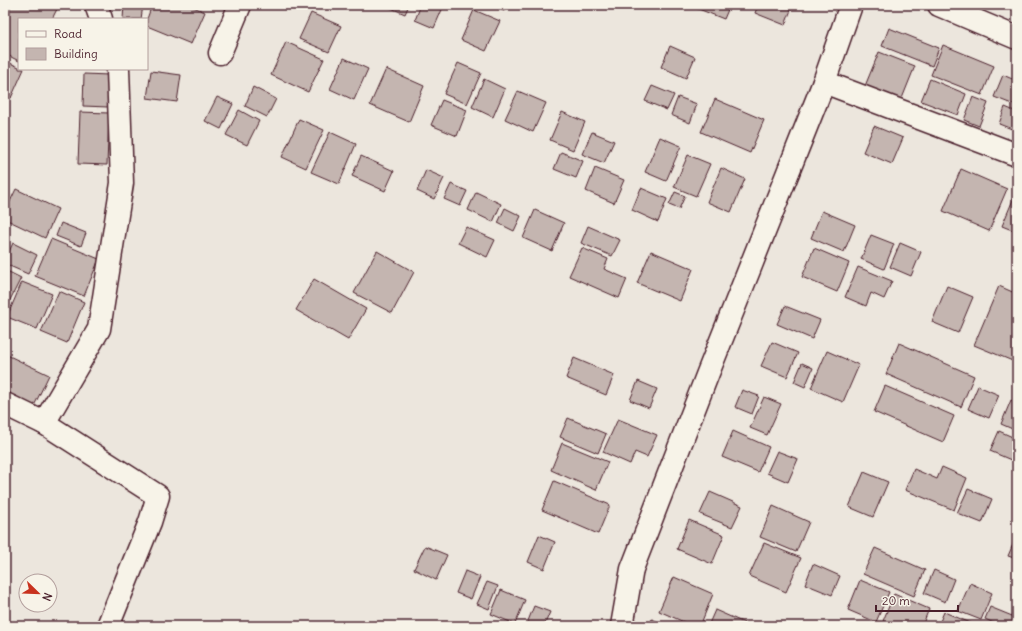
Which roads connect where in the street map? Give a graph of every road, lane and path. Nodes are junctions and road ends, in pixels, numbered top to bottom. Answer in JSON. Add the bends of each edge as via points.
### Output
{"nodes":[{"id":1,"x":96,"y":5,"type":"edge"},
{"id":2,"x":240,"y":5,"type":"edge"},
{"id":3,"x":851,"y":5,"type":"edge"},
{"id":4,"x":939,"y":5,"type":"edge"},
{"id":5,"x":101,"y":18,"type":"edge"},
{"id":6,"x":1017,"y":38,"type":"edge"},
{"id":7,"x":220,"y":53,"type":"dead end"},
{"id":8,"x":118,"y":70,"type":"edge"},
{"id":9,"x":824,"y":82,"type":"junction"},
{"id":10,"x":1017,"y":155,"type":"edge"},
{"id":11,"x":5,"y":404,"type":"edge"},
{"id":12,"x":44,"y":423,"type":"junction"},
{"id":13,"x":108,"y":626,"type":"edge"},
{"id":14,"x":622,"y":626,"type":"edge"}],
"edges":[{"from":1,"to":5,"type":"street"},
{"from":2,"to":7,"type":"street"},
{"from":3,"to":9,"type":"street"},
{"from":4,"to":6,"type":"street"},
{"from":8,"to":12,"type":"street","via":[[122,183],[99,329]]},
{"from":9,"to":10,"type":"street"},
{"from":9,"to":14,"type":"street","via":[[632,569]]},
{"from":11,"to":12,"type":"street"},
{"from":12,"to":13,"type":"street","via":[[158,496]]}]}
